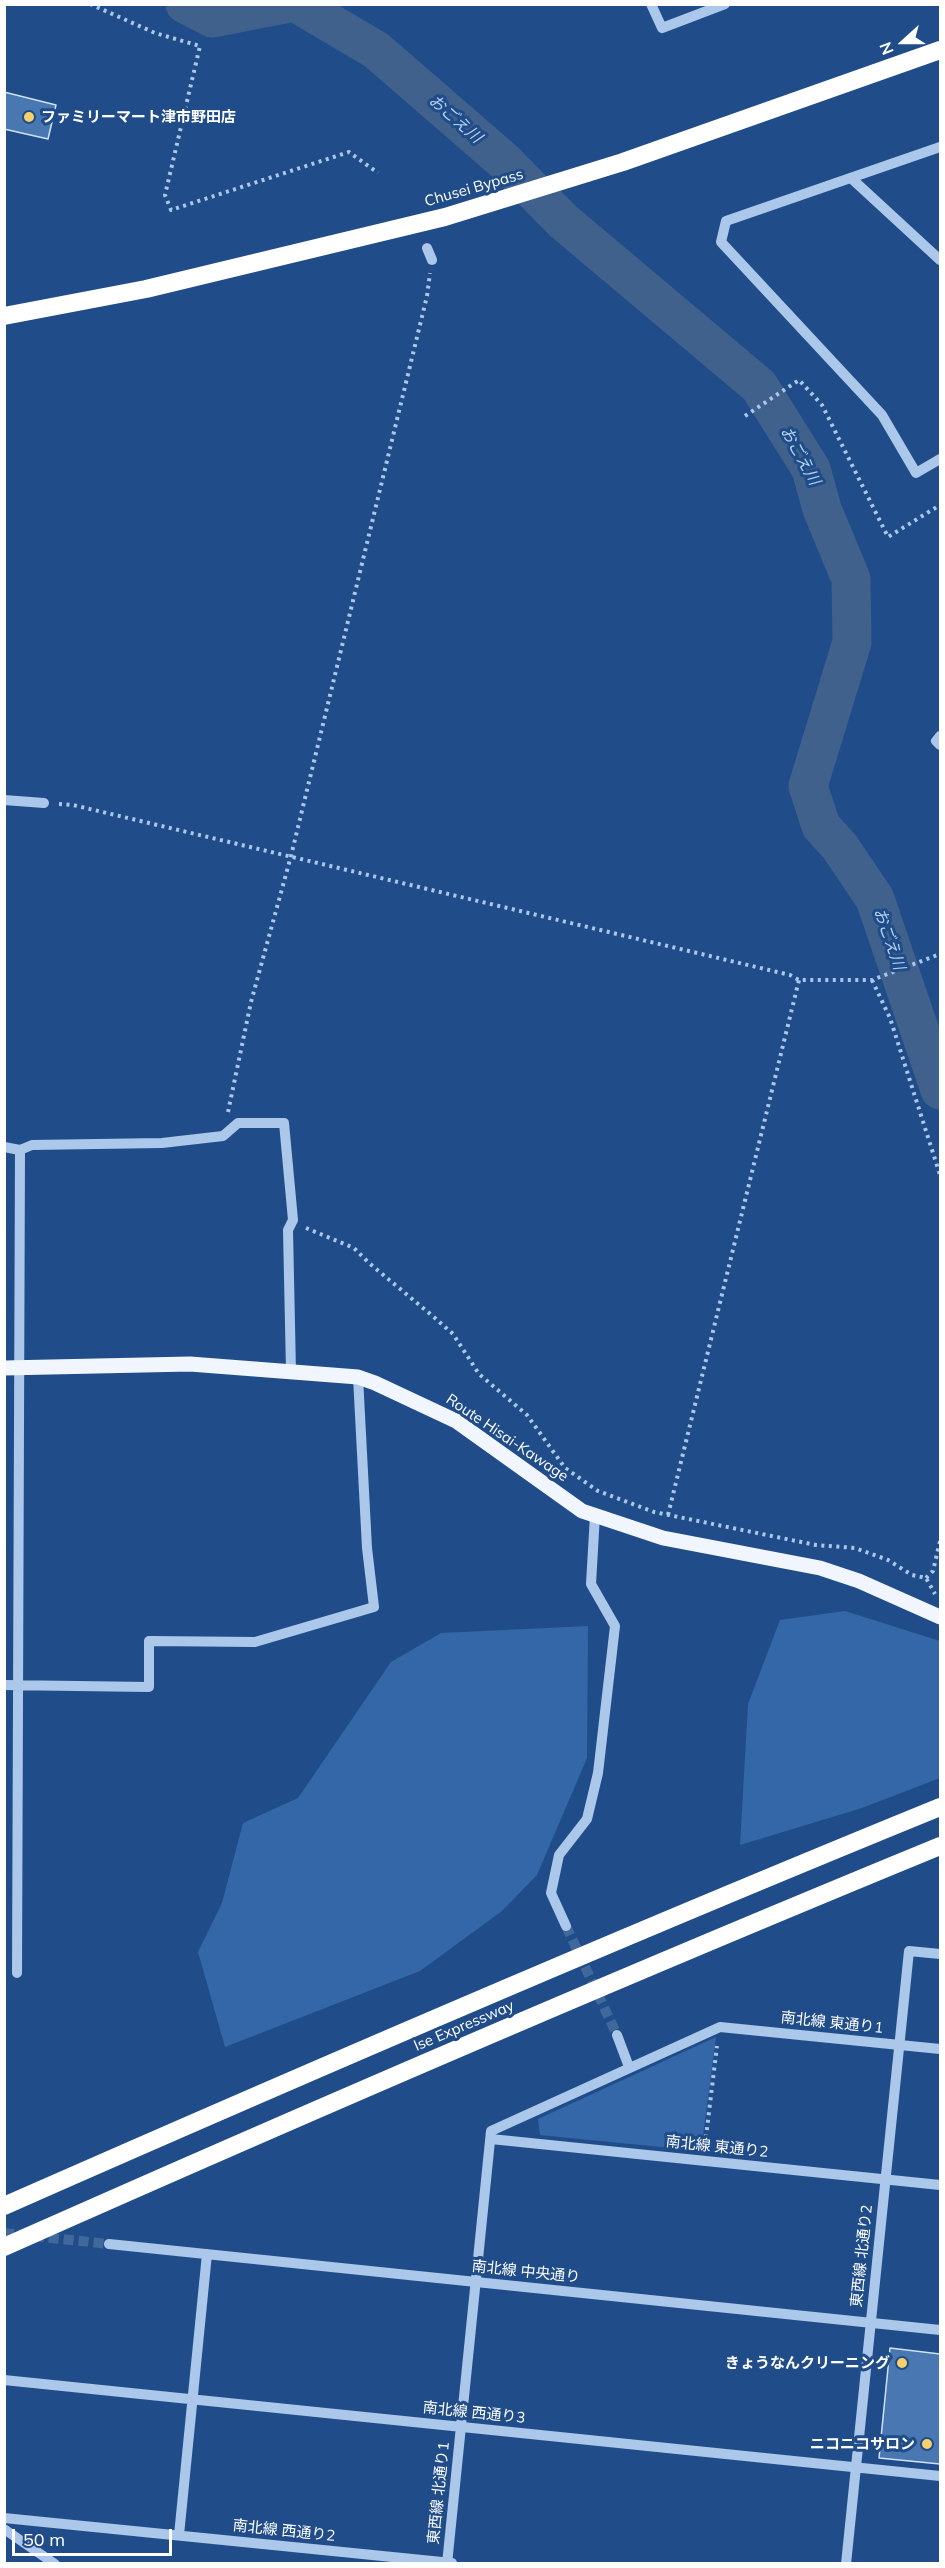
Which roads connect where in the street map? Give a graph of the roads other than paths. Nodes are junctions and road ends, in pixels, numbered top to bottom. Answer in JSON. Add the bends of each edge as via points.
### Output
{"nodes":[{"id":1,"x":651,"y":4,"type":"edge"},
{"id":2,"x":725,"y":4,"type":"edge"},
{"id":3,"x":940,"y":50,"type":"edge"},
{"id":4,"x":940,"y":147,"type":"edge"},
{"id":5,"x":852,"y":178,"type":"junction"},
{"id":6,"x":427,"y":248,"type":"dead end"},
{"id":7,"x":940,"y":260,"type":"edge"},
{"id":8,"x":432,"y":261,"type":"road end"},
{"id":9,"x":4,"y":316,"type":"edge"},
{"id":10,"x":940,"y":459,"type":"edge"},
{"id":11,"x":940,"y":736,"type":"edge"},
{"id":12,"x":940,"y":745,"type":"edge"},
{"id":13,"x":4,"y":800,"type":"edge"},
{"id":14,"x":44,"y":803,"type":"road end"},
{"id":15,"x":4,"y":1147,"type":"edge"},
{"id":16,"x":20,"y":1150,"type":"junction"},
{"id":17,"x":12,"y":1368,"type":"edge"},
{"id":18,"x":291,"y":1372,"type":"junction"},
{"id":19,"x":358,"y":1377,"type":"junction"},
{"id":20,"x":596,"y":1515,"type":"junction"},
{"id":21,"x":940,"y":1617,"type":"edge"},
{"id":22,"x":4,"y":1686,"type":"edge"},
{"id":23,"x":18,"y":1686,"type":"junction"},
{"id":24,"x":940,"y":1807,"type":"edge"},
{"id":25,"x":940,"y":1846,"type":"edge"},
{"id":26,"x":566,"y":1926,"type":"tunnel mouth"},
{"id":27,"x":940,"y":1954,"type":"edge"},
{"id":28,"x":17,"y":1973,"type":"dead end"},
{"id":29,"x":617,"y":2036,"type":"tunnel mouth"},
{"id":30,"x":899,"y":2045,"type":"junction"},
{"id":31,"x":940,"y":2049,"type":"edge"},
{"id":32,"x":629,"y":2067,"type":"junction"},
{"id":33,"x":491,"y":2139,"type":"junction"},
{"id":34,"x":885,"y":2180,"type":"junction"},
{"id":35,"x":940,"y":2185,"type":"edge"},
{"id":36,"x":4,"y":2206,"type":"edge"},
{"id":37,"x":109,"y":2244,"type":"tunnel mouth"},
{"id":38,"x":4,"y":2247,"type":"edge"},
{"id":39,"x":207,"y":2254,"type":"junction"},
{"id":40,"x":476,"y":2282,"type":"junction"},
{"id":41,"x":871,"y":2323,"type":"junction"},
{"id":42,"x":940,"y":2330,"type":"edge"},
{"id":43,"x":4,"y":2380,"type":"edge"},
{"id":44,"x":193,"y":2399,"type":"junction"},
{"id":45,"x":461,"y":2427,"type":"junction"},
{"id":46,"x":856,"y":2468,"type":"junction"},
{"id":47,"x":940,"y":2476,"type":"edge"},
{"id":48,"x":4,"y":2517,"type":"edge"},
{"id":49,"x":4,"y":2529,"type":"edge"},
{"id":50,"x":179,"y":2535,"type":"junction"},
{"id":51,"x":447,"y":2563,"type":"edge"},
{"id":52,"x":55,"y":2564,"type":"edge"},
{"id":53,"x":454,"y":2564,"type":"edge"},
{"id":54,"x":846,"y":2564,"type":"edge"}],
"edges":[{"from":1,"to":2,"type":"street","via":[[662,28]]},
{"from":3,"to":9,"type":"highway","name":"Chusei Bypass","via":[[622,162],[445,216],[146,289]]},
{"from":4,"to":5,"type":"street"},
{"from":5,"to":7,"type":"street"},
{"from":5,"to":10,"type":"street","via":[[726,221],[721,242],[882,415],[916,473]]},
{"from":6,"to":8,"type":"street"},
{"from":11,"to":12,"type":"street","via":[[936,741]]},
{"from":13,"to":14,"type":"street"},
{"from":15,"to":16,"type":"street"},
{"from":16,"to":17,"type":"street"},
{"from":16,"to":18,"type":"street","via":[[32,1145],[111,1145],[223,1136],[238,1123],[284,1123],[293,1220],[288,1230]]},
{"from":17,"to":18,"type":"main road","name":"Route Hisai-Kawage","via":[[155,1364]]},
{"from":17,"to":23,"type":"street"},
{"from":18,"to":19,"type":"main road","name":"Route Hisai-Kawage"},
{"from":19,"to":20,"type":"main road","name":"Route Hisai-Kawage","via":[[456,1421],[582,1511]]},
{"from":19,"to":23,"type":"street","via":[[374,1607],[255,1642],[149,1641],[149,1687]]},
{"from":20,"to":21,"type":"main road","name":"Route Hisai-Kawage","via":[[663,1538],[820,1568]]},
{"from":20,"to":26,"type":"street","via":[[591,1584],[615,1626],[598,1773],[587,1819],[559,1855],[551,1893]]},
{"from":22,"to":23,"type":"street"},
{"from":23,"to":28,"type":"street"},
{"from":24,"to":36,"type":"highway","name":"Ise Expressway","via":[[341,2058]]},
{"from":25,"to":38,"type":"highway","name":"Ise Expressway","via":[[355,2092]]},
{"from":27,"to":30,"type":"street","name":"東西線 北通り2","via":[[909,1951]]},
{"from":29,"to":32,"type":"street"},
{"from":30,"to":31,"type":"street","name":"南北線 東通り1"},
{"from":30,"to":32,"type":"street","name":"南北線 東通り1","via":[[720,2026]]},
{"from":30,"to":34,"type":"street","name":"東西線 北通り2"},
{"from":32,"to":33,"type":"street","via":[[491,2131]]},
{"from":33,"to":34,"type":"street","name":"南北線 東通り2"},
{"from":33,"to":40,"type":"street","name":"東西線 北通り1"},
{"from":34,"to":35,"type":"street","name":"南北線 東通り2"},
{"from":34,"to":41,"type":"street","name":"東西線 北通り2"},
{"from":37,"to":39,"type":"street","name":"南北線 中央通り"},
{"from":39,"to":40,"type":"street","name":"南北線 中央通り"},
{"from":39,"to":44,"type":"street"},
{"from":40,"to":41,"type":"street","name":"南北線 中央通り"},
{"from":40,"to":45,"type":"street","name":"東西線 北通り1"},
{"from":41,"to":42,"type":"street","name":"南北線 中央通り"},
{"from":41,"to":46,"type":"street","name":"東西線 北通り2"},
{"from":43,"to":44,"type":"street","name":"南北線 西通り3"},
{"from":44,"to":45,"type":"street","name":"南北線 西通り3"},
{"from":44,"to":50,"type":"street"},
{"from":45,"to":46,"type":"street","name":"南北線 西通り3"},
{"from":45,"to":51,"type":"street","name":"東西線 北通り1"},
{"from":46,"to":47,"type":"street","name":"南北線 西通り3"},
{"from":46,"to":54,"type":"street","name":"東西線 北通り2"},
{"from":48,"to":50,"type":"street","name":"南北線 西通り2"},
{"from":49,"to":52,"type":"street"},
{"from":50,"to":51,"type":"street","name":"南北線 西通り2"},
{"from":51,"to":53,"type":"street","name":"南北線 西通り2"}]}
